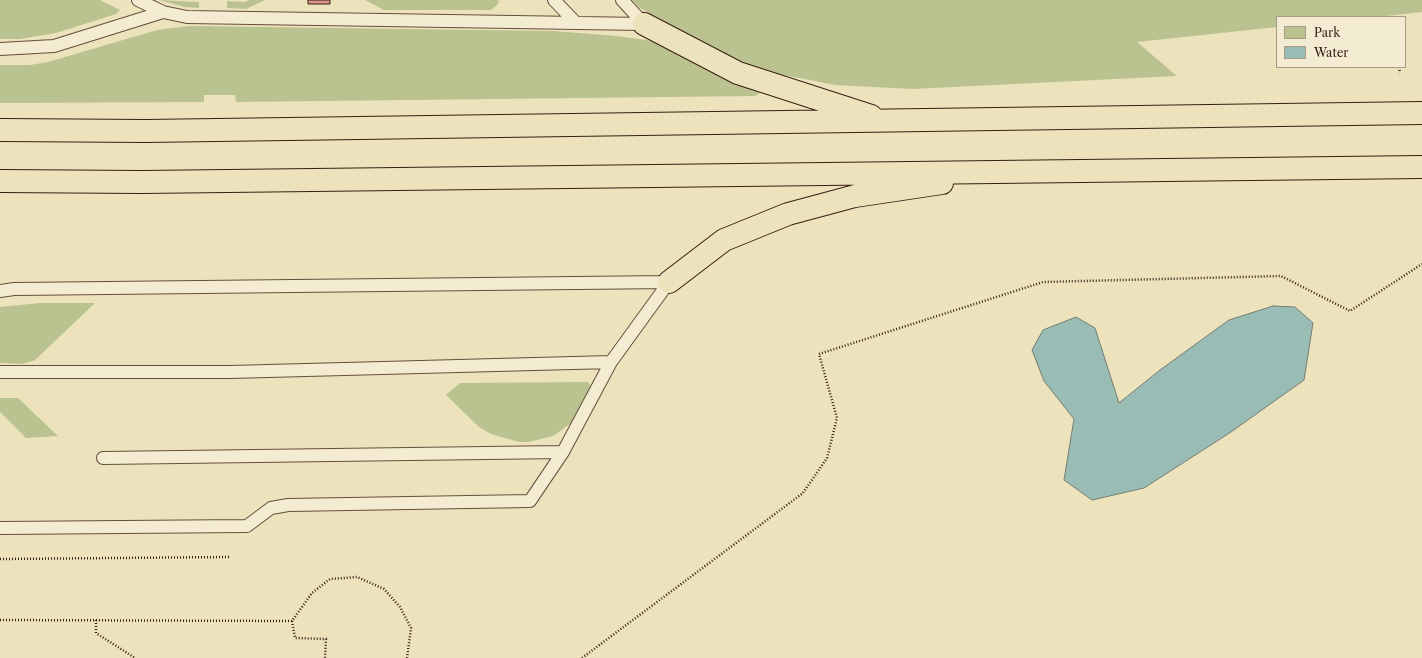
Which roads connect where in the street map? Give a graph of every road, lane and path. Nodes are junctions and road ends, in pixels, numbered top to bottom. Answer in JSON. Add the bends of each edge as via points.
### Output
{"nodes":[{"id":1,"x":138,"y":0,"type":"edge"},
{"id":2,"x":554,"y":0,"type":"edge"},
{"id":3,"x":622,"y":0,"type":"edge"},
{"id":4,"x":163,"y":12,"type":"junction"},
{"id":5,"x":575,"y":22,"type":"junction"},
{"id":6,"x":644,"y":24,"type":"junction"},
{"id":7,"x":0,"y":49,"type":"edge"},
{"id":8,"x":1399,"y":68,"type":"edge"},
{"id":9,"x":1400,"y":73,"type":"dead end"},
{"id":10,"x":1422,"y":113,"type":"edge"},
{"id":11,"x":887,"y":122,"type":"junction"},
{"id":12,"x":0,"y":130,"type":"edge"},
{"id":13,"x":1422,"y":167,"type":"edge"},
{"id":14,"x":1022,"y":171,"type":"junction"},
{"id":15,"x":0,"y":181,"type":"edge"},
{"id":16,"x":1422,"y":264,"type":"edge"},
{"id":17,"x":669,"y":282,"type":"junction"},
{"id":18,"x":0,"y":291,"type":"edge"},
{"id":19,"x":611,"y":362,"type":"junction"},
{"id":20,"x":0,"y":372,"type":"edge"},
{"id":21,"x":563,"y":452,"type":"junction"},
{"id":22,"x":103,"y":458,"type":"dead end"},
{"id":23,"x":0,"y":528,"type":"edge"},
{"id":24,"x":231,"y":557,"type":"dead end"},
{"id":25,"x":0,"y":559,"type":"edge"},
{"id":26,"x":0,"y":620,"type":"edge"},
{"id":27,"x":96,"y":620,"type":"junction"},
{"id":28,"x":292,"y":621,"type":"junction"},
{"id":29,"x":135,"y":658,"type":"edge"},
{"id":30,"x":325,"y":658,"type":"edge"},
{"id":31,"x":407,"y":658,"type":"edge"},
{"id":32,"x":582,"y":658,"type":"edge"}],
"edges":[{"from":1,"to":4,"type":"lane"},
{"from":2,"to":5,"type":"lane"},
{"from":3,"to":6,"type":"lane"},
{"from":4,"to":5,"type":"lane","via":[[195,17]]},
{"from":4,"to":7,"type":"lane","via":[[54,46]]},
{"from":5,"to":6,"type":"lane"},
{"from":6,"to":11,"type":"highway","via":[[738,73]]},
{"from":8,"to":9,"type":"path"},
{"from":10,"to":11,"type":"highway"},
{"from":11,"to":12,"type":"highway","via":[[146,131]]},
{"from":13,"to":14,"type":"highway"},
{"from":14,"to":15,"type":"highway","via":[[142,182]]},
{"from":14,"to":17,"type":"highway","via":[[855,196],[788,214],[724,240]]},
{"from":16,"to":32,"type":"path","via":[[1350,311],[1281,276],[1043,282],[819,354],[837,418],[827,458],[803,493]]},
{"from":17,"to":18,"type":"lane"},
{"from":17,"to":19,"type":"lane"},
{"from":19,"to":20,"type":"lane","via":[[230,372]]},
{"from":19,"to":21,"type":"lane"},
{"from":21,"to":22,"type":"lane"},
{"from":21,"to":23,"type":"lane","via":[[530,502],[288,505],[271,508],[247,526]]},
{"from":24,"to":25,"type":"path"},
{"from":26,"to":27,"type":"path"},
{"from":27,"to":28,"type":"path"},
{"from":27,"to":29,"type":"path","via":[[96,633]]},
{"from":28,"to":30,"type":"path","via":[[295,638],[326,639]]},
{"from":28,"to":31,"type":"path","via":[[312,593],[330,580],[357,577],[384,589],[400,607],[411,628]]}]}
